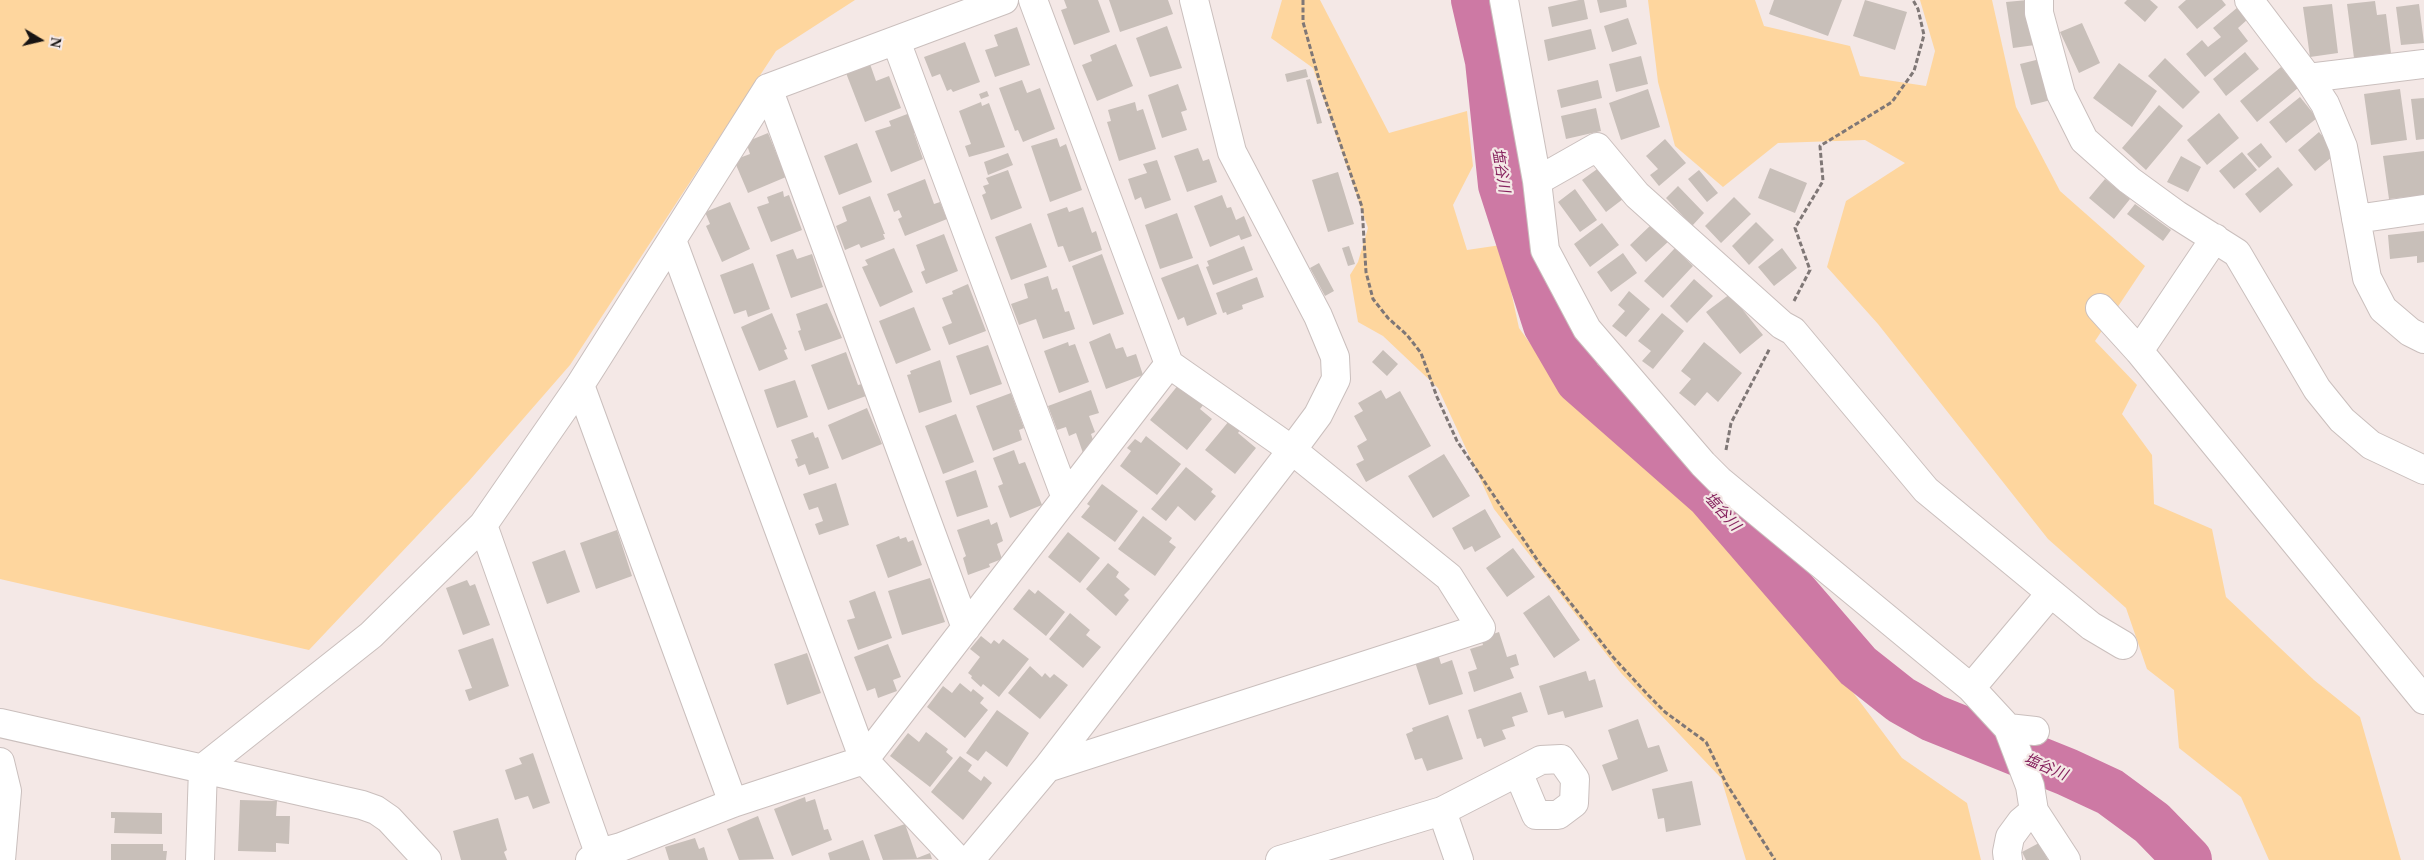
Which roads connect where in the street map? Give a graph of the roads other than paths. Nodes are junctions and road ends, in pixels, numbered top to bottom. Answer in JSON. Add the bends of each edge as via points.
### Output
{"nodes":[{"id":1,"x":1004,"y":0,"type":"edge"},
{"id":2,"x":1033,"y":0,"type":"edge"},
{"id":3,"x":1194,"y":0,"type":"edge"},
{"id":4,"x":2039,"y":0,"type":"edge"},
{"id":5,"x":2249,"y":0,"type":"edge"},
{"id":6,"x":1511,"y":2,"type":"edge"},
{"id":7,"x":896,"y":41,"type":"junction"},
{"id":8,"x":2424,"y":64,"type":"edge"},
{"id":9,"x":2308,"y":78,"type":"junction"},
{"id":10,"x":768,"y":88,"type":"junction"},
{"id":11,"x":1537,"y":181,"type":"junction"},
{"id":12,"x":2424,"y":209,"type":"edge"},
{"id":13,"x":2356,"y":219,"type":"junction"},
{"id":14,"x":2215,"y":238,"type":"junction"},
{"id":15,"x":672,"y":240,"type":"junction"},
{"id":16,"x":2100,"y":308,"type":"dead end"},
{"id":17,"x":2424,"y":339,"type":"edge"},
{"id":18,"x":2139,"y":351,"type":"junction"},
{"id":19,"x":1169,"y":364,"type":"junction"},
{"id":20,"x":580,"y":385,"type":"junction"},
{"id":21,"x":1292,"y":450,"type":"junction"},
{"id":22,"x":2424,"y":470,"type":"edge"},
{"id":23,"x":1066,"y":498,"type":"junction"},
{"id":24,"x":483,"y":525,"type":"junction"},
{"id":25,"x":2050,"y":594,"type":"junction"},
{"id":26,"x":966,"y":628,"type":"junction"},
{"id":27,"x":2123,"y":645,"type":"dead end"},
{"id":28,"x":1971,"y":688,"type":"junction"},
{"id":29,"x":2424,"y":700,"type":"edge"},
{"id":30,"x":0,"y":723,"type":"edge"},
{"id":31,"x":2008,"y":728,"type":"junction"},
{"id":32,"x":2035,"y":731,"type":"dead end"},
{"id":33,"x":864,"y":760,"type":"junction"},
{"id":34,"x":0,"y":762,"type":"edge"},
{"id":35,"x":203,"y":768,"type":"junction"},
{"id":36,"x":1047,"y":768,"type":"junction"},
{"id":37,"x":1518,"y":772,"type":"dead end"},
{"id":38,"x":733,"y":802,"type":"junction"},
{"id":39,"x":1442,"y":811,"type":"junction"},
{"id":40,"x":2034,"y":811,"type":"junction"},
{"id":41,"x":595,"y":858,"type":"edge"},
{"id":42,"x":1,"y":860,"type":"edge"},
{"id":43,"x":200,"y":860,"type":"edge"},
{"id":44,"x":427,"y":860,"type":"edge"},
{"id":45,"x":958,"y":860,"type":"edge"},
{"id":46,"x":970,"y":860,"type":"edge"},
{"id":47,"x":1280,"y":860,"type":"edge"},
{"id":48,"x":1459,"y":860,"type":"edge"},
{"id":49,"x":2008,"y":860,"type":"edge"},
{"id":50,"x":2066,"y":860,"type":"edge"}],
"edges":[{"from":1,"to":7,"type":"street"},
{"from":2,"to":19,"type":"street"},
{"from":3,"to":21,"type":"street","via":[[1232,152],[1318,316],[1335,357],[1336,379],[1318,416]]},
{"from":4,"to":14,"type":"street","via":[[2039,14],[2061,94],[2084,140],[2129,180]]},
{"from":5,"to":9,"type":"street"},
{"from":6,"to":11,"type":"street"},
{"from":7,"to":10,"type":"street"},
{"from":7,"to":23,"type":"street"},
{"from":8,"to":9,"type":"street"},
{"from":9,"to":13,"type":"street","via":[[2325,104],[2342,147]]},
{"from":10,"to":15,"type":"street"},
{"from":10,"to":26,"type":"street"},
{"from":11,"to":25,"type":"street","via":[[1597,147],[1637,195],[1782,325],[1793,331],[1926,490]]},
{"from":11,"to":28,"type":"street","via":[[1545,250],[1587,328],[1703,464]]},
{"from":12,"to":13,"type":"street"},
{"from":13,"to":17,"type":"street","via":[[2367,278],[2384,309],[2410,332]]},
{"from":14,"to":18,"type":"street"},
{"from":14,"to":22,"type":"street","via":[[2237,253],[2317,389],[2342,420],[2371,445]]},
{"from":15,"to":20,"type":"street"},
{"from":15,"to":33,"type":"street"},
{"from":16,"to":18,"type":"street"},
{"from":18,"to":29,"type":"street"},
{"from":19,"to":21,"type":"street"},
{"from":19,"to":23,"type":"street"},
{"from":20,"to":24,"type":"street"},
{"from":20,"to":38,"type":"street"},
{"from":21,"to":36,"type":"street"},
{"from":21,"to":36,"type":"street","via":[[1448,577],[1481,628]]},
{"from":23,"to":26,"type":"street"},
{"from":24,"to":35,"type":"street","via":[[371,635]]},
{"from":24,"to":41,"type":"street"},
{"from":25,"to":27,"type":"street","via":[[2091,626]]},
{"from":25,"to":28,"type":"street"},
{"from":26,"to":33,"type":"street"},
{"from":28,"to":31,"type":"street"},
{"from":30,"to":35,"type":"street"},
{"from":31,"to":32,"type":"street"},
{"from":31,"to":40,"type":"street","via":[[2030,786]]},
{"from":33,"to":38,"type":"street"},
{"from":33,"to":45,"type":"street"},
{"from":34,"to":42,"type":"street","via":[[7,791]]},
{"from":35,"to":43,"type":"street"},
{"from":35,"to":44,"type":"street","via":[[376,810],[398,827]]},
{"from":36,"to":46,"type":"street"},
{"from":37,"to":39,"type":"street"},
{"from":38,"to":41,"type":"street"},
{"from":39,"to":47,"type":"street"},
{"from":39,"to":48,"type":"street"},
{"from":40,"to":49,"type":"street","via":[[2010,836]]},
{"from":40,"to":50,"type":"street"}]}
